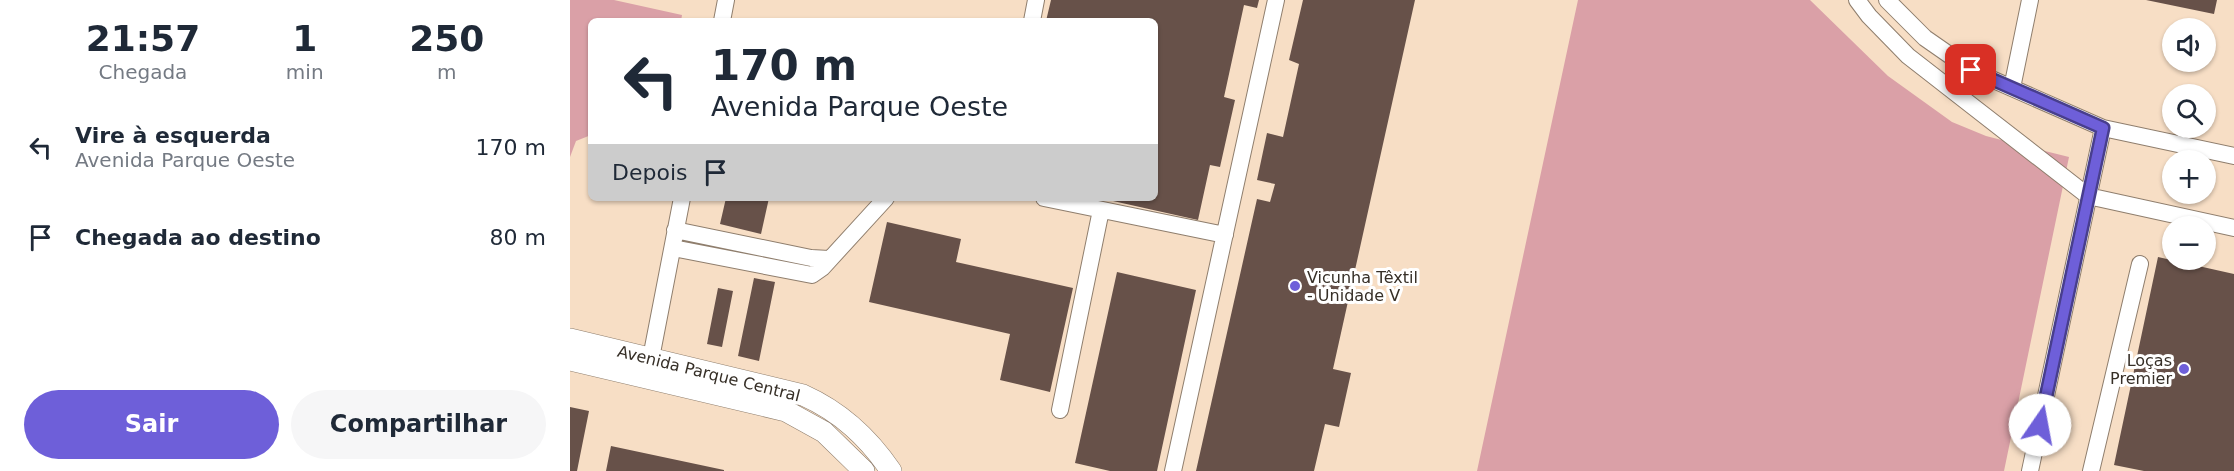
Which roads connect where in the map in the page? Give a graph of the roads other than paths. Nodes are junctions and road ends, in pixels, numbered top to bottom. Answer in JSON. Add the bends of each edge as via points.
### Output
{"nodes":[{"id":1,"x":726,"y":0,"type":"edge"},
{"id":2,"x":1036,"y":0,"type":"edge"},
{"id":3,"x":1276,"y":0,"type":"edge"},
{"id":4,"x":1857,"y":0,"type":"edge"},
{"id":5,"x":1887,"y":0,"type":"edge"},
{"id":6,"x":2030,"y":0,"type":"edge"},
{"id":7,"x":723,"y":18,"type":"edge"},
{"id":8,"x":1033,"y":18,"type":"edge"},
{"id":9,"x":2012,"y":88,"type":"junction"},
{"id":10,"x":2103,"y":128,"type":"junction"},
{"id":11,"x":2234,"y":156,"type":"edge"},
{"id":12,"x":2088,"y":196,"type":"junction"},
{"id":13,"x":681,"y":201,"type":"edge"},
{"id":14,"x":883,"y":201,"type":"edge"},
{"id":15,"x":1058,"y":201,"type":"edge"},
{"id":16,"x":1101,"y":210,"type":"junction"},
{"id":17,"x":2234,"y":228,"type":"edge"},
{"id":18,"x":675,"y":230,"type":"junction"},
{"id":19,"x":1225,"y":235,"type":"junction"},
{"id":20,"x":672,"y":248,"type":"junction"},
{"id":21,"x":830,"y":259,"type":"junction"},
{"id":22,"x":2140,"y":264,"type":"dead end"},
{"id":23,"x":570,"y":339,"type":"edge"},
{"id":24,"x":651,"y":358,"type":"junction"},
{"id":25,"x":570,"y":360,"type":"edge"},
{"id":26,"x":1060,"y":410,"type":"dead end"},
{"id":27,"x":864,"y":471,"type":"edge"},
{"id":28,"x":891,"y":471,"type":"edge"},
{"id":29,"x":1173,"y":471,"type":"edge"},
{"id":30,"x":2030,"y":471,"type":"edge"},
{"id":31,"x":2091,"y":471,"type":"edge"}],
"edges":[{"from":1,"to":7,"type":"street"},
{"from":2,"to":8,"type":"street"},
{"from":3,"to":19,"type":"street"},
{"from":4,"to":12,"type":"street","via":[[1908,56]]},
{"from":5,"to":9,"type":"street","via":[[1936,48],[1971,70]]},
{"from":6,"to":9,"type":"street"},
{"from":9,"to":10,"type":"street"},
{"from":10,"to":11,"type":"street"},
{"from":10,"to":12,"type":"street"},
{"from":12,"to":17,"type":"street"},
{"from":12,"to":30,"type":"street"},
{"from":13,"to":18,"type":"street"},
{"from":14,"to":21,"type":"street"},
{"from":15,"to":16,"type":"street"},
{"from":16,"to":19,"type":"street"},
{"from":16,"to":26,"type":"street"},
{"from":18,"to":20,"type":"street"},
{"from":18,"to":21,"type":"street"},
{"from":19,"to":29,"type":"street"},
{"from":20,"to":21,"type":"street","via":[[812,275]]},
{"from":20,"to":24,"type":"street"},
{"from":22,"to":31,"type":"street"},
{"from":23,"to":24,"type":"main road","name":"Avenida Parque Central"},
{"from":24,"to":28,"type":"main road","name":"Avenida Parque Central","via":[[814,399],[861,433]]},
{"from":25,"to":27,"type":"main road","name":"Avenida Parque Central","via":[[786,411],[824,432]]}]}
